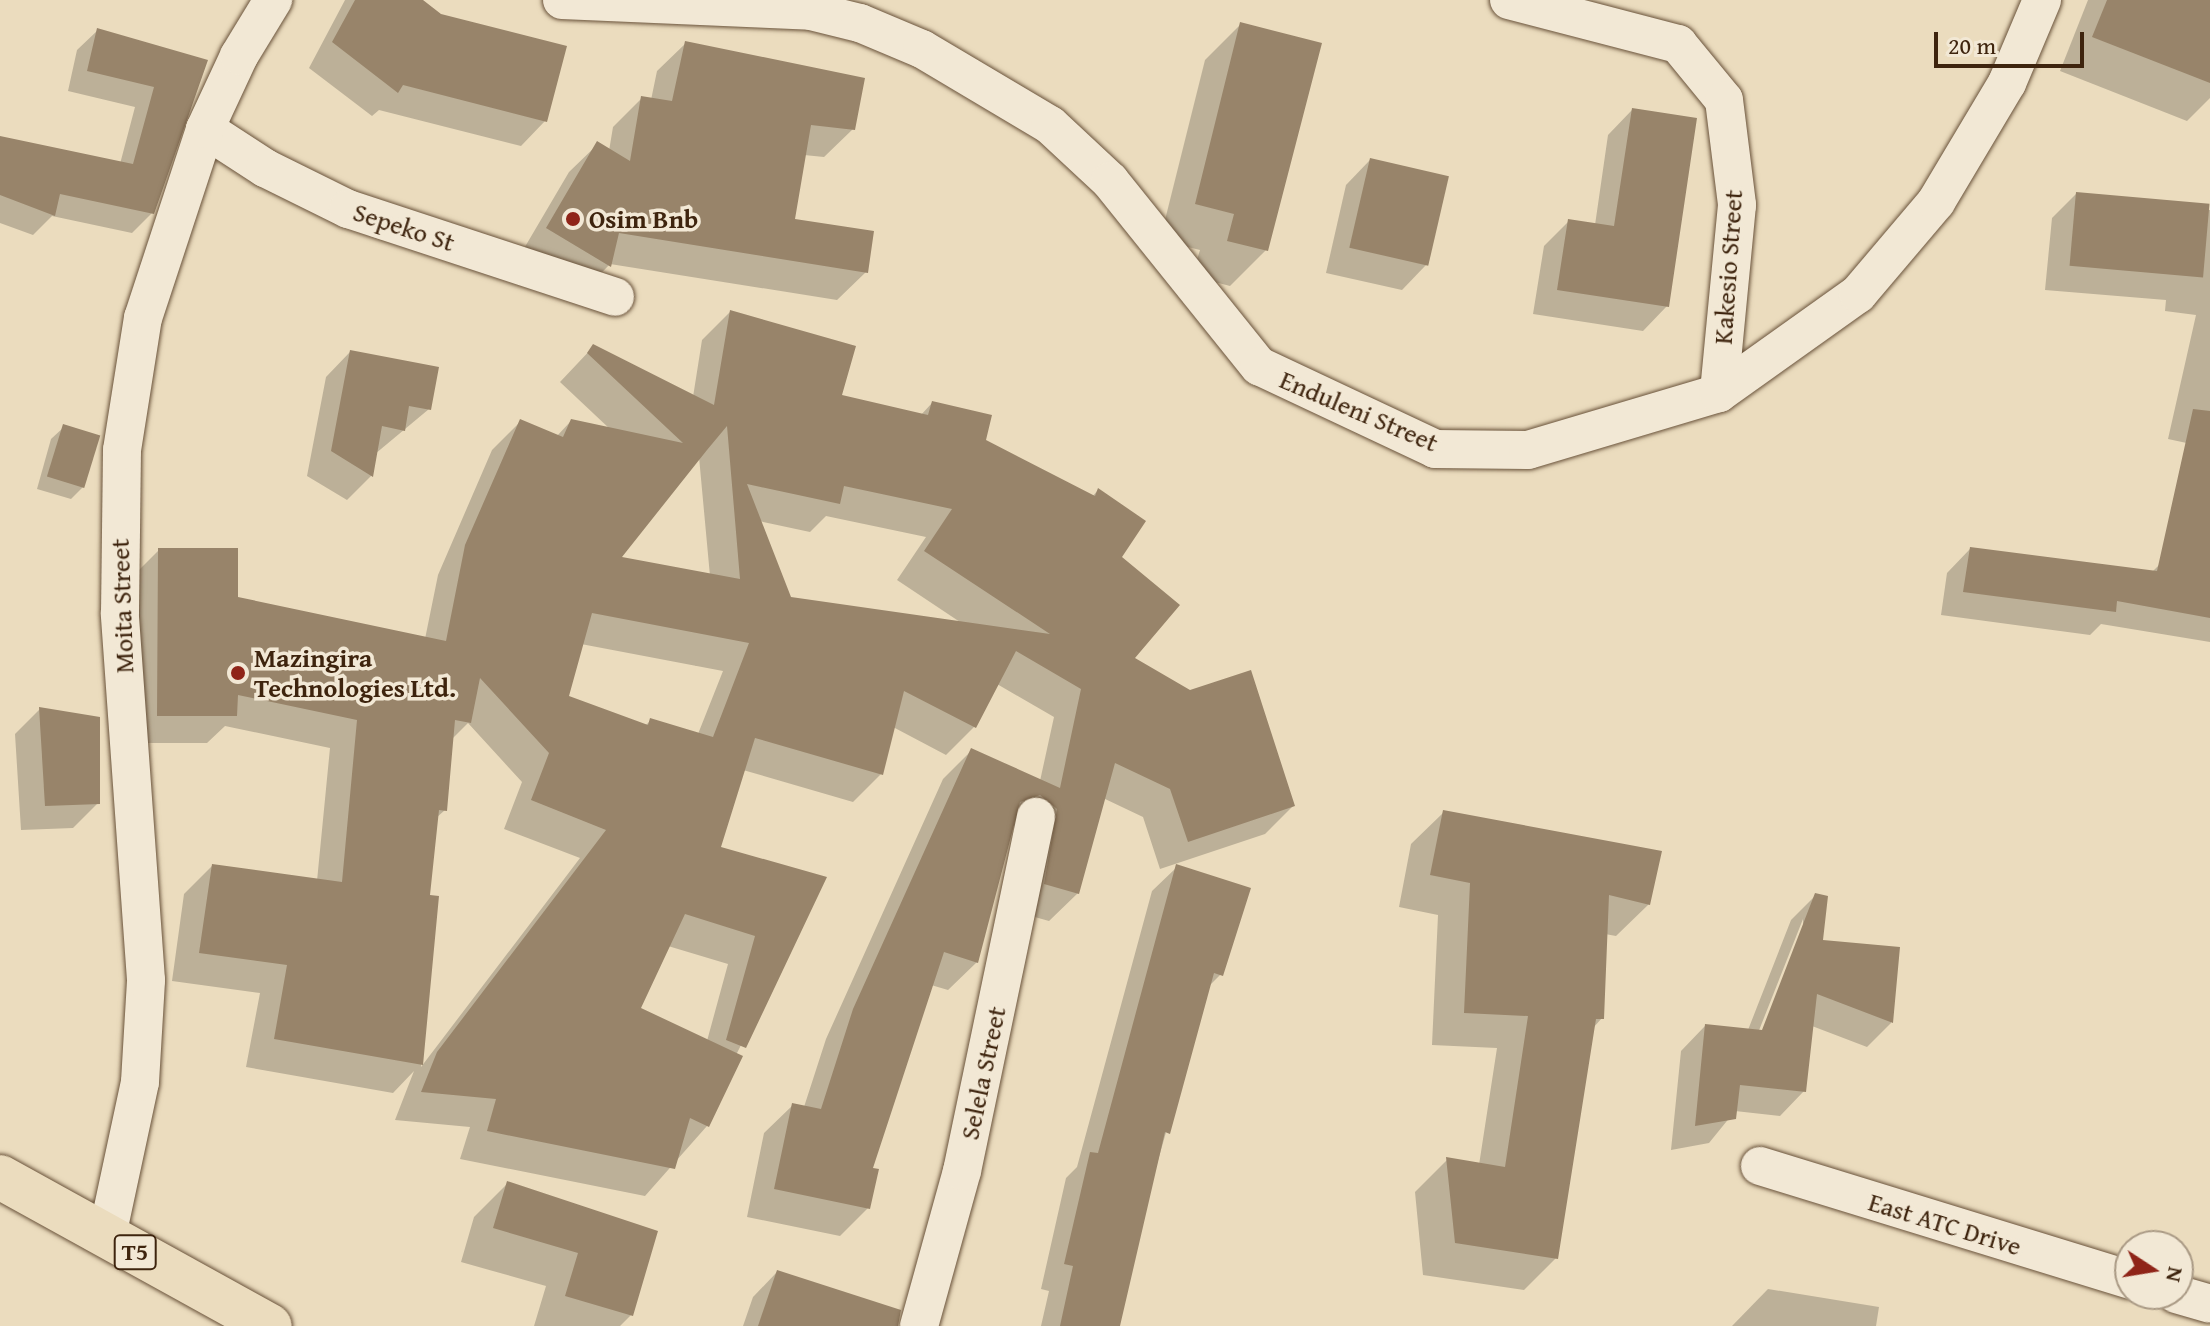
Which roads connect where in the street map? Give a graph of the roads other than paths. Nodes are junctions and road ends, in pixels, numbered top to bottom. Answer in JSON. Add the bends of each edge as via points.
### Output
{"nodes":[{"id":1,"x":273,"y":0,"type":"edge"},
{"id":2,"x":562,"y":0,"type":"edge"},
{"id":3,"x":1509,"y":0,"type":"edge"},
{"id":4,"x":2042,"y":0,"type":"edge"},
{"id":5,"x":205,"y":129,"type":"junction"},
{"id":6,"x":615,"y":297,"type":"dead end"},
{"id":7,"x":1719,"y":393,"type":"junction"},
{"id":8,"x":1036,"y":817,"type":"dead end"},
{"id":9,"x":1760,"y":1166,"type":"dead end"},
{"id":10,"x":0,"y":1177,"type":"edge"},
{"id":11,"x":107,"y":1236,"type":"junction"},
{"id":12,"x":2114,"y":1275,"type":"edge"},
{"id":13,"x":270,"y":1326,"type":"edge"},
{"id":14,"x":919,"y":1326,"type":"edge"}],
"edges":[{"from":1,"to":5,"type":"street","name":"Moita Street"},
{"from":2,"to":7,"type":"street","name":"Enduleni Street","via":[[811,11],[860,23],[922,49],[1050,125],[1110,181],[1259,366],[1435,449],[1528,450]]},
{"from":3,"to":7,"type":"street","name":"Kakesio Street","via":[[1678,44],[1724,100],[1737,205]]},
{"from":4,"to":7,"type":"street","name":"Enduleni Street","via":[[2007,83],[1936,202],[1858,294]]},
{"from":5,"to":6,"type":"street","name":"Sepeko St","via":[[265,168],[348,209]]},
{"from":5,"to":11,"type":"street","name":"Moita Street","via":[[143,318],[122,450],[120,613],[146,980],[140,1082]]},
{"from":8,"to":14,"type":"street","name":"Selela Street","via":[[962,1171]]},
{"from":9,"to":12,"type":"street","name":"East ATC Drive"},
{"from":10,"to":11,"type":"highway","number":"T5"},
{"from":11,"to":13,"type":"highway","number":"T5"}]}
